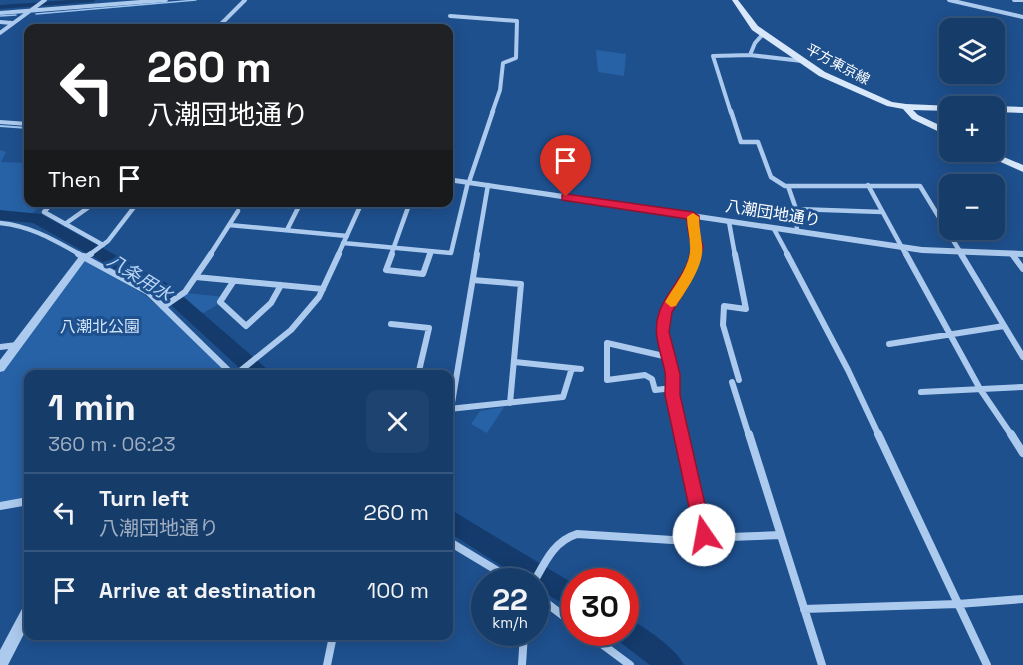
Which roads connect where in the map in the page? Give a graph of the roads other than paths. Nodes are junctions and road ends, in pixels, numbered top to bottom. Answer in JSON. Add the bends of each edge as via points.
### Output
{"nodes":[{"id":1,"x":45,"y":0,"type":"edge"},
{"id":2,"x":166,"y":0,"type":"edge"},
{"id":3,"x":245,"y":0,"type":"edge"},
{"id":4,"x":735,"y":0,"type":"edge"},
{"id":5,"x":949,"y":0,"type":"edge"},
{"id":6,"x":1014,"y":0,"type":"edge"},
{"id":7,"x":1023,"y":0,"type":"edge"},
{"id":8,"x":30,"y":10,"type":"junction"},
{"id":9,"x":0,"y":13,"type":"edge"},
{"id":10,"x":450,"y":16,"type":"dead end"},
{"id":11,"x":1023,"y":17,"type":"edge"},
{"id":12,"x":0,"y":22,"type":"edge"},
{"id":13,"x":12,"y":23,"type":"junction"},
{"id":14,"x":222,"y":24,"type":"edge"},
{"id":15,"x":0,"y":33,"type":"edge"},
{"id":16,"x":763,"y":34,"type":"junction"},
{"id":17,"x":750,"y":55,"type":"junction"},
{"id":18,"x":802,"y":61,"type":"junction"},
{"id":19,"x":906,"y":107,"type":"junction"},
{"id":20,"x":939,"y":108,"type":"edge"},
{"id":21,"x":1005,"y":109,"type":"edge"},
{"id":22,"x":1023,"y":110,"type":"edge"},
{"id":23,"x":0,"y":122,"type":"edge"},
{"id":24,"x":24,"y":124,"type":"edge"},
{"id":25,"x":939,"y":128,"type":"edge"},
{"id":26,"x":1005,"y":161,"type":"edge"},
{"id":27,"x":1023,"y":169,"type":"edge"},
{"id":28,"x":453,"y":180,"type":"edge"},
{"id":29,"x":469,"y":182,"type":"junction"},
{"id":30,"x":488,"y":185,"type":"junction"},
{"id":31,"x":868,"y":185,"type":"junction"},
{"id":32,"x":788,"y":186,"type":"junction"},
{"id":33,"x":48,"y":207,"type":"edge"},
{"id":34,"x":89,"y":207,"type":"edge"},
{"id":35,"x":134,"y":207,"type":"edge"},
{"id":36,"x":299,"y":207,"type":"edge"},
{"id":37,"x":360,"y":207,"type":"edge"},
{"id":38,"x":409,"y":207,"type":"edge"},
{"id":39,"x":796,"y":209,"type":"junction"},
{"id":40,"x":238,"y":211,"type":"dead end"},
{"id":41,"x":882,"y":212,"type":"junction"},
{"id":42,"x":693,"y":216,"type":"junction"},
{"id":43,"x":729,"y":222,"type":"junction"},
{"id":44,"x":0,"y":224,"type":"edge"},
{"id":45,"x":65,"y":224,"type":"junction"},
{"id":46,"x":229,"y":225,"type":"junction"},
{"id":47,"x":774,"y":228,"type":"junction"},
{"id":48,"x":287,"y":230,"type":"junction"},
{"id":49,"x":797,"y":232,"type":"junction"},
{"id":50,"x":347,"y":236,"type":"junction"},
{"id":51,"x":344,"y":243,"type":"junction"},
{"id":52,"x":101,"y":247,"type":"junction"},
{"id":53,"x":393,"y":248,"type":"junction"},
{"id":54,"x":901,"y":248,"type":"junction"},
{"id":55,"x":430,"y":252,"type":"junction"},
{"id":56,"x":960,"y":252,"type":"junction"},
{"id":57,"x":1012,"y":254,"type":"junction"},
{"id":58,"x":1023,"y":254,"type":"edge"},
{"id":59,"x":85,"y":257,"type":"junction"},
{"id":60,"x":1023,"y":269,"type":"edge"},
{"id":61,"x":196,"y":278,"type":"junction"},
{"id":62,"x":473,"y":280,"type":"junction"},
{"id":63,"x":233,"y":282,"type":"junction"},
{"id":64,"x":281,"y":285,"type":"junction"},
{"id":65,"x":323,"y":289,"type":"junction"},
{"id":66,"x":164,"y":307,"type":"junction"},
{"id":67,"x":392,"y":324,"type":"dead end"},
{"id":68,"x":1004,"y":326,"type":"junction"},
{"id":69,"x":948,"y":334,"type":"junction"},
{"id":70,"x":18,"y":344,"type":"junction"},
{"id":71,"x":889,"y":344,"type":"dead end"},
{"id":72,"x":0,"y":347,"type":"edge"},
{"id":73,"x":668,"y":357,"type":"junction"},
{"id":74,"x":1023,"y":357,"type":"edge"},
{"id":75,"x":514,"y":362,"type":"junction"},
{"id":76,"x":0,"y":368,"type":"edge"},
{"id":77,"x":572,"y":368,"type":"junction"},
{"id":78,"x":581,"y":369,"type":"dead end"},
{"id":79,"x":232,"y":370,"type":"edge"},
{"id":80,"x":241,"y":370,"type":"edge"},
{"id":81,"x":419,"y":370,"type":"edge"},
{"id":82,"x":673,"y":387,"type":"junction"},
{"id":83,"x":1023,"y":387,"type":"edge"},
{"id":84,"x":980,"y":389,"type":"junction"},
{"id":85,"x":453,"y":392,"type":"edge"},
{"id":86,"x":921,"y":392,"type":"dead end"},
{"id":87,"x":510,"y":403,"type":"junction"},
{"id":88,"x":453,"y":409,"type":"edge"},
{"id":89,"x":1023,"y":453,"type":"edge"},
{"id":90,"x":24,"y":502,"type":"edge"},
{"id":91,"x":0,"y":506,"type":"edge"},
{"id":92,"x":781,"y":535,"type":"junction"},
{"id":93,"x":703,"y":538,"type":"junction"},
{"id":94,"x":453,"y":543,"type":"edge"},
{"id":95,"x":493,"y":568,"type":"edge"},
{"id":96,"x":542,"y":568,"type":"edge"},
{"id":97,"x":1023,"y":599,"type":"edge"},
{"id":98,"x":958,"y":604,"type":"junction"},
{"id":99,"x":549,"y":605,"type":"edge"},
{"id":100,"x":804,"y":609,"type":"junction"},
{"id":101,"x":561,"y":614,"type":"edge"},
{"id":102,"x":24,"y":620,"type":"edge"},
{"id":103,"x":332,"y":640,"type":"edge"},
{"id":104,"x":523,"y":646,"type":"edge"},
{"id":105,"x":604,"y":646,"type":"edge"},
{"id":106,"x":0,"y":665,"type":"edge"},
{"id":107,"x":327,"y":665,"type":"edge"},
{"id":108,"x":522,"y":665,"type":"edge"},
{"id":109,"x":630,"y":665,"type":"edge"},
{"id":110,"x":822,"y":665,"type":"edge"},
{"id":111,"x":987,"y":665,"type":"edge"}],
"edges":[{"from":1,"to":8,"type":"street"},
{"from":2,"to":8,"type":"street"},
{"from":3,"to":14,"type":"street"},
{"from":4,"to":16,"type":"main road","name":"平方東京線","via":[[748,21]]},
{"from":5,"to":11,"type":"street"},
{"from":6,"to":7,"type":"street"},
{"from":8,"to":9,"type":"street"},
{"from":8,"to":13,"type":"street"},
{"from":10,"to":29,"type":"street","via":[[517,21],[519,51],[516,58],[503,63],[500,90]]},
{"from":12,"to":13,"type":"street"},
{"from":13,"to":15,"type":"street"},
{"from":16,"to":17,"type":"street"},
{"from":16,"to":18,"type":"main road","name":"平方東京線"},
{"from":17,"to":18,"type":"street"},
{"from":17,"to":32,"type":"street","via":[[713,56],[713,60],[741,141],[758,142],[771,177]]},
{"from":18,"to":19,"type":"main road","name":"平方東京線","via":[[876,100]]},
{"from":19,"to":20,"type":"main road","name":"平方東京線"},
{"from":19,"to":25,"type":"main road","via":[[912,115]]},
{"from":21,"to":22,"type":"main road"},
{"from":23,"to":24,"type":"street"},
{"from":26,"to":27,"type":"main road"},
{"from":28,"to":29,"type":"street","name":"八潮団地通り"},
{"from":29,"to":30,"type":"street","name":"八潮団地通り"},
{"from":29,"to":55,"type":"street","via":[[451,253]]},
{"from":30,"to":42,"type":"street","name":"八潮団地通り"},
{"from":30,"to":62,"type":"street"},
{"from":31,"to":32,"type":"street"},
{"from":31,"to":41,"type":"street"},
{"from":31,"to":56,"type":"street","via":[[920,186]]},
{"from":32,"to":39,"type":"street"},
{"from":33,"to":45,"type":"street","via":[[44,212]]},
{"from":34,"to":45,"type":"street"},
{"from":35,"to":52,"type":"street"},
{"from":36,"to":48,"type":"street"},
{"from":37,"to":50,"type":"street"},
{"from":38,"to":53,"type":"street"},
{"from":39,"to":41,"type":"street"},
{"from":39,"to":49,"type":"street"},
{"from":40,"to":46,"type":"street"},
{"from":41,"to":54,"type":"street"},
{"from":42,"to":43,"type":"street","name":"八潮団地通り"},
{"from":42,"to":73,"type":"street","via":[[697,247],[686,279],[665,312],[662,332]]},
{"from":43,"to":47,"type":"street","name":"八潮団地通り"},
{"from":43,"to":92,"type":"street","via":[[746,309],[723,306],[723,325],[735,381]]},
{"from":44,"to":59,"type":"street","via":[[32,229]]},
{"from":45,"to":52,"type":"street"},
{"from":46,"to":48,"type":"street"},
{"from":46,"to":61,"type":"street"},
{"from":47,"to":49,"type":"street","name":"八潮団地通り"},
{"from":47,"to":98,"type":"street","via":[[848,370]]},
{"from":48,"to":50,"type":"street"},
{"from":49,"to":54,"type":"street","name":"八潮団地通り"},
{"from":50,"to":51,"type":"street"},
{"from":51,"to":53,"type":"street"},
{"from":51,"to":65,"type":"street"},
{"from":52,"to":59,"type":"street"},
{"from":53,"to":55,"type":"street"},
{"from":53,"to":55,"type":"street","via":[[386,270],[423,274]]},
{"from":54,"to":56,"type":"street","name":"八潮団地通り"},
{"from":54,"to":69,"type":"street"},
{"from":56,"to":57,"type":"street","name":"八潮団地通り"},
{"from":56,"to":68,"type":"street"},
{"from":57,"to":58,"type":"street","name":"八潮団地通り"},
{"from":57,"to":60,"type":"street"},
{"from":59,"to":66,"type":"street","via":[[148,292]]},
{"from":59,"to":70,"type":"street"},
{"from":61,"to":63,"type":"street"},
{"from":61,"to":66,"type":"street"},
{"from":62,"to":75,"type":"street","via":[[521,284]]},
{"from":62,"to":85,"type":"street"},
{"from":63,"to":64,"type":"street"},
{"from":63,"to":64,"type":"street","via":[[220,302],[246,326],[271,303]]},
{"from":64,"to":65,"type":"street"},
{"from":65,"to":80,"type":"street","via":[[296,324]]},
{"from":66,"to":79,"type":"street"},
{"from":67,"to":81,"type":"street","via":[[429,328]]},
{"from":68,"to":69,"type":"street"},
{"from":68,"to":74,"type":"street"},
{"from":69,"to":71,"type":"street"},
{"from":69,"to":84,"type":"street"},
{"from":70,"to":72,"type":"street"},
{"from":70,"to":76,"type":"street"},
{"from":73,"to":82,"type":"street"},
{"from":73,"to":82,"type":"street","via":[[607,343],[607,380],[645,375],[652,380],[655,390]]},
{"from":75,"to":77,"type":"street"},
{"from":75,"to":87,"type":"street"},
{"from":77,"to":78,"type":"street"},
{"from":77,"to":87,"type":"street","via":[[563,397]]},
{"from":82,"to":93,"type":"street"},
{"from":83,"to":84,"type":"street"},
{"from":84,"to":86,"type":"street"},
{"from":84,"to":89,"type":"street"},
{"from":87,"to":88,"type":"street"},
{"from":90,"to":91,"type":"street"},
{"from":92,"to":93,"type":"street"},
{"from":92,"to":100,"type":"street"},
{"from":93,"to":96,"type":"street","via":[[688,541],[577,534],[557,543]]},
{"from":94,"to":95,"type":"street"},
{"from":97,"to":98,"type":"street"},
{"from":98,"to":100,"type":"street"},
{"from":98,"to":111,"type":"street"},
{"from":99,"to":101,"type":"street"},
{"from":100,"to":110,"type":"street"},
{"from":102,"to":106,"type":"street"},
{"from":103,"to":107,"type":"street"},
{"from":104,"to":108,"type":"street"},
{"from":105,"to":109,"type":"street"}]}
